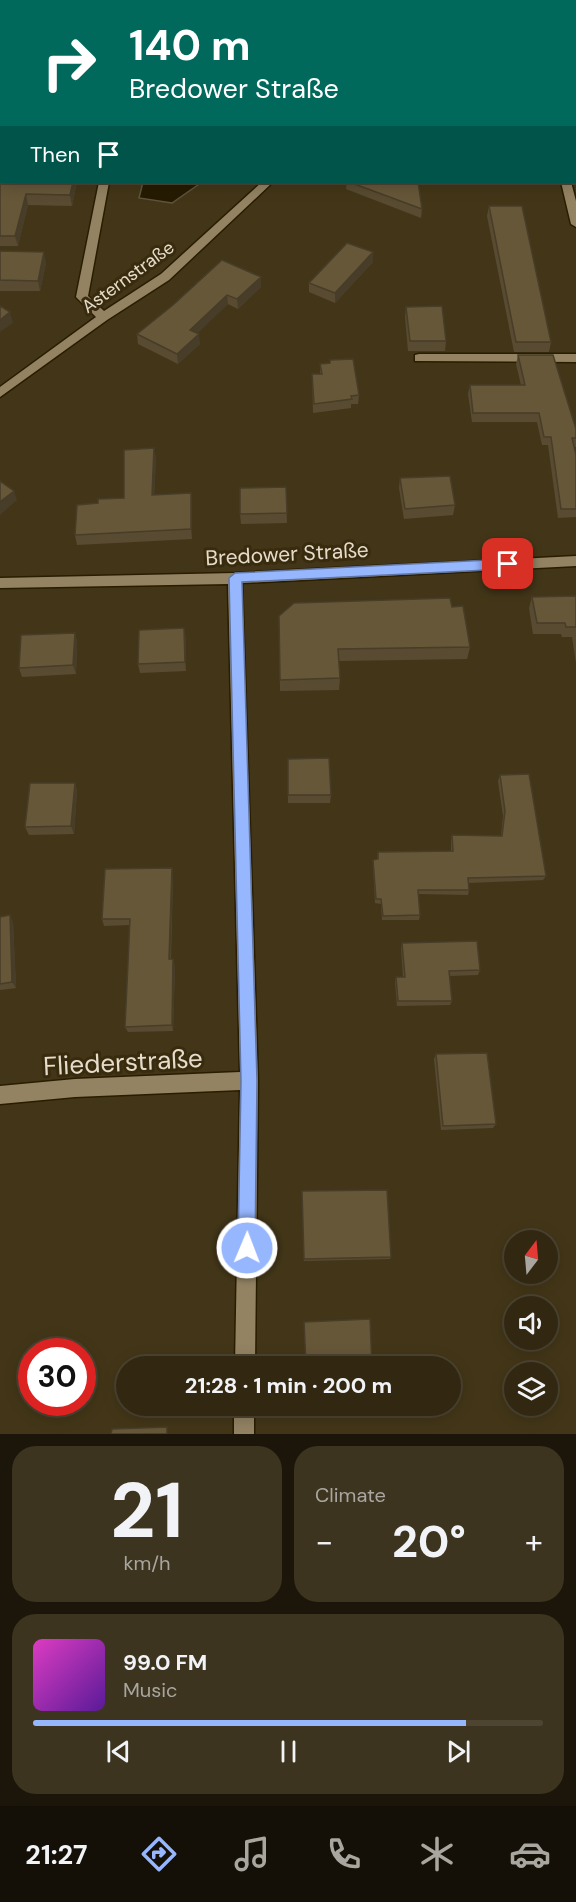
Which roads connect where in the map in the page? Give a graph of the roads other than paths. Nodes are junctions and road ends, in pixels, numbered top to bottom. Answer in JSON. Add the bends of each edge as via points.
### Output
{"nodes":[{"id":1,"x":104,"y":183,"type":"edge"},
{"id":2,"x":267,"y":183,"type":"edge"},
{"id":3,"x":566,"y":183,"type":"edge"},
{"id":4,"x":576,"y":224,"type":"edge"},
{"id":5,"x":103,"y":317,"type":"junction"},
{"id":6,"x":419,"y":358,"type":"dead end"},
{"id":7,"x":576,"y":358,"type":"edge"},
{"id":8,"x":0,"y":393,"type":"edge"},
{"id":9,"x":576,"y":561,"type":"edge"},
{"id":10,"x":235,"y":578,"type":"junction"},
{"id":11,"x":0,"y":583,"type":"edge"},
{"id":12,"x":249,"y":1081,"type":"junction"},
{"id":13,"x":0,"y":1095,"type":"edge"},
{"id":14,"x":245,"y":1356,"type":"edge"},
{"id":15,"x":244,"y":1416,"type":"edge"},
{"id":16,"x":244,"y":1434,"type":"edge"}],
"edges":[{"from":1,"to":5,"type":"street","via":[[82,297]]},
{"from":2,"to":5,"type":"street","name":"Asternstraße","via":[[165,277]]},
{"from":3,"to":4,"type":"street"},
{"from":5,"to":8,"type":"street","name":"Asternstraße"},
{"from":6,"to":7,"type":"street"},
{"from":9,"to":10,"type":"street","name":"Bredower Straße"},
{"from":10,"to":11,"type":"street","name":"Bredower Straße"},
{"from":10,"to":12,"type":"street"},
{"from":12,"to":13,"type":"street","name":"Fliederstraße"},
{"from":12,"to":14,"type":"street"},
{"from":15,"to":16,"type":"street"}]}
